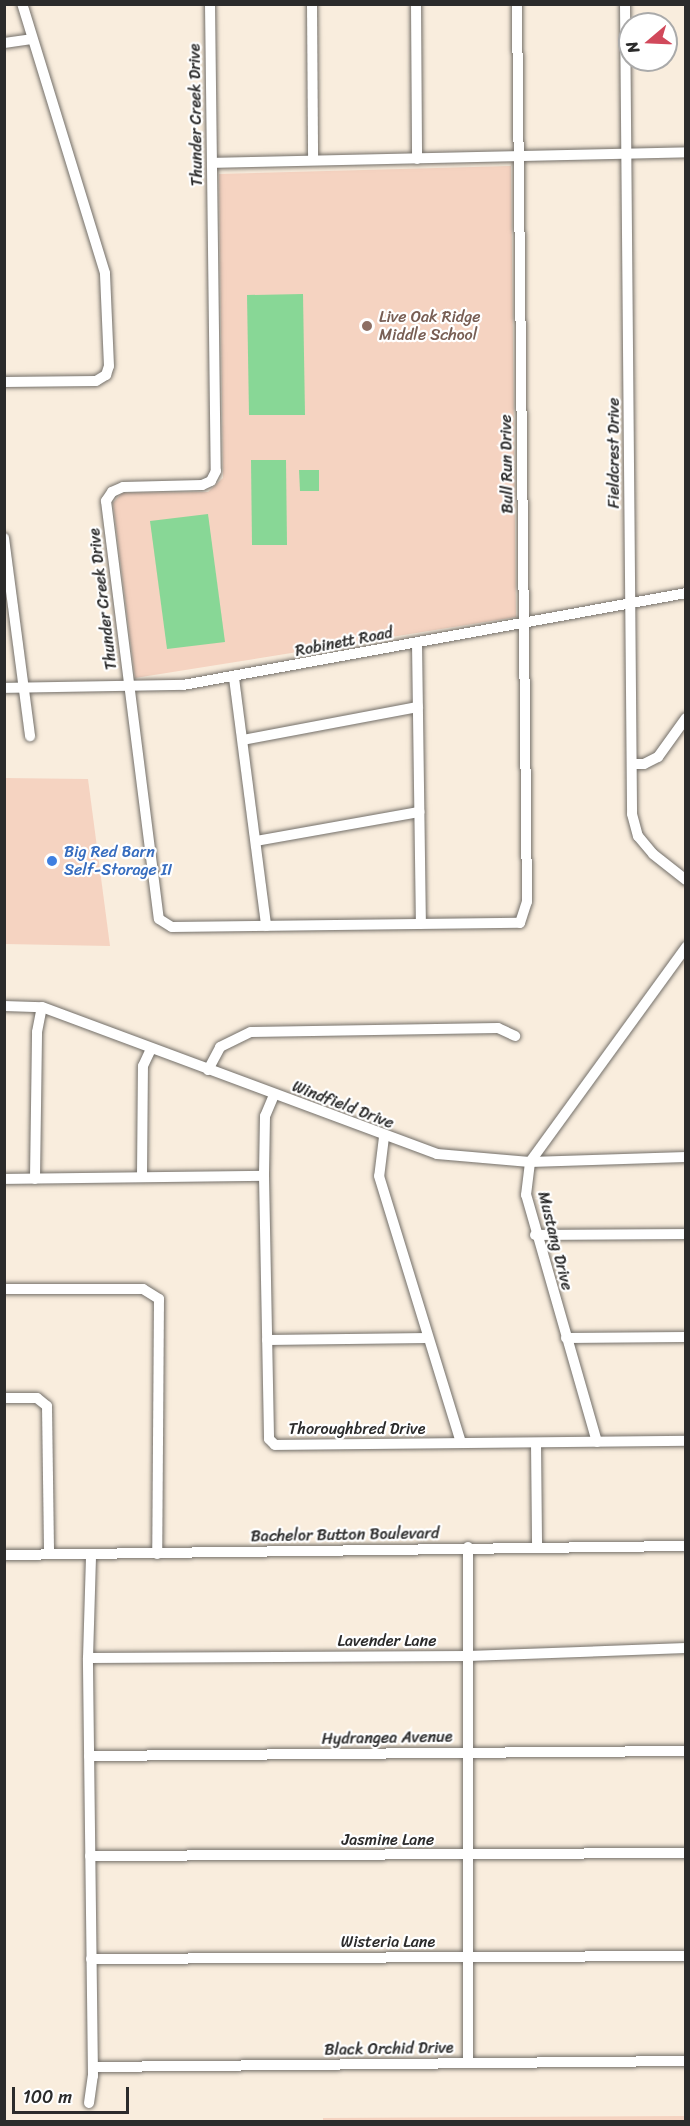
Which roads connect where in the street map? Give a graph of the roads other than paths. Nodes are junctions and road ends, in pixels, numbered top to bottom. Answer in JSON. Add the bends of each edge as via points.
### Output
{"nodes":[{"id":1,"x":22,"y":4,"type":"edge"},
{"id":2,"x":210,"y":4,"type":"edge"},
{"id":3,"x":312,"y":4,"type":"edge"},
{"id":4,"x":416,"y":4,"type":"edge"},
{"id":5,"x":518,"y":4,"type":"edge"},
{"id":6,"x":625,"y":4,"type":"edge"},
{"id":7,"x":32,"y":39,"type":"junction"},
{"id":8,"x":4,"y":43,"type":"edge"},
{"id":9,"x":686,"y":152,"type":"edge"},
{"id":10,"x":626,"y":154,"type":"junction"},
{"id":11,"x":519,"y":156,"type":"junction"},
{"id":12,"x":417,"y":159,"type":"junction"},
{"id":13,"x":314,"y":160,"type":"junction"},
{"id":14,"x":212,"y":163,"type":"junction"},
{"id":15,"x":4,"y":382,"type":"edge"},
{"id":16,"x":4,"y":538,"type":"edge"},
{"id":17,"x":686,"y":593,"type":"edge"},
{"id":18,"x":630,"y":602,"type":"junction"},
{"id":19,"x":524,"y":622,"type":"junction"},
{"id":20,"x":417,"y":643,"type":"junction"},
{"id":21,"x":234,"y":678,"type":"junction"},
{"id":22,"x":129,"y":686,"type":"junction"},
{"id":23,"x":4,"y":688,"type":"edge"},
{"id":24,"x":24,"y":688,"type":"junction"},
{"id":25,"x":418,"y":707,"type":"junction"},
{"id":26,"x":686,"y":718,"type":"edge"},
{"id":27,"x":30,"y":736,"type":"dead end"},
{"id":28,"x":243,"y":740,"type":"junction"},
{"id":29,"x":632,"y":764,"type":"junction"},
{"id":30,"x":419,"y":812,"type":"junction"},
{"id":31,"x":256,"y":841,"type":"junction"},
{"id":32,"x":686,"y":880,"type":"edge"},
{"id":33,"x":520,"y":923,"type":"joint"},
{"id":34,"x":421,"y":924,"type":"junction"},
{"id":35,"x":266,"y":926,"type":"junction"},
{"id":36,"x":686,"y":947,"type":"edge"},
{"id":37,"x":4,"y":1006,"type":"edge"},
{"id":38,"x":42,"y":1007,"type":"junction"},
{"id":39,"x":515,"y":1036,"type":"dead end"},
{"id":40,"x":151,"y":1049,"type":"junction"},
{"id":41,"x":208,"y":1070,"type":"junction"},
{"id":42,"x":274,"y":1095,"type":"junction"},
{"id":43,"x":384,"y":1137,"type":"junction"},
{"id":44,"x":686,"y":1157,"type":"edge"},
{"id":45,"x":530,"y":1162,"type":"junction"},
{"id":46,"x":142,"y":1176,"type":"junction"},
{"id":47,"x":264,"y":1176,"type":"junction"},
{"id":48,"x":4,"y":1179,"type":"edge"},
{"id":49,"x":35,"y":1179,"type":"junction"},
{"id":50,"x":686,"y":1233,"type":"edge"},
{"id":51,"x":535,"y":1235,"type":"junction"},
{"id":52,"x":4,"y":1289,"type":"edge"},
{"id":53,"x":686,"y":1337,"type":"edge"},
{"id":54,"x":428,"y":1338,"type":"junction"},
{"id":55,"x":566,"y":1338,"type":"junction"},
{"id":56,"x":267,"y":1340,"type":"junction"},
{"id":57,"x":4,"y":1398,"type":"edge"},
{"id":58,"x":686,"y":1441,"type":"edge"},
{"id":59,"x":597,"y":1442,"type":"junction"},
{"id":60,"x":461,"y":1443,"type":"junction"},
{"id":61,"x":536,"y":1443,"type":"junction"},
{"id":62,"x":537,"y":1546,"type":"junction"},
{"id":63,"x":686,"y":1546,"type":"edge"},
{"id":64,"x":468,"y":1547,"type":"junction"},
{"id":65,"x":48,"y":1554,"type":"junction"},
{"id":66,"x":91,"y":1554,"type":"junction"},
{"id":67,"x":157,"y":1554,"type":"junction"},
{"id":68,"x":4,"y":1555,"type":"edge"},
{"id":69,"x":686,"y":1648,"type":"edge"},
{"id":70,"x":468,"y":1656,"type":"junction"},
{"id":71,"x":88,"y":1658,"type":"junction"},
{"id":72,"x":686,"y":1751,"type":"edge"},
{"id":73,"x":468,"y":1752,"type":"junction"},
{"id":74,"x":89,"y":1756,"type":"junction"},
{"id":75,"x":686,"y":1853,"type":"edge"},
{"id":76,"x":470,"y":1855,"type":"junction"},
{"id":77,"x":90,"y":1856,"type":"junction"},
{"id":78,"x":686,"y":1956,"type":"edge"},
{"id":79,"x":470,"y":1957,"type":"junction"},
{"id":80,"x":91,"y":1959,"type":"junction"},
{"id":81,"x":686,"y":2061,"type":"edge"},
{"id":82,"x":468,"y":2063,"type":"junction"},
{"id":83,"x":93,"y":2067,"type":"junction"},
{"id":84,"x":89,"y":2103,"type":"dead end"}],
"edges":[{"from":1,"to":7,"type":"street"},
{"from":2,"to":14,"type":"street","name":"Thunder Creek Drive"},
{"from":3,"to":13,"type":"street"},
{"from":4,"to":12,"type":"street"},
{"from":5,"to":11,"type":"street","name":"Bull Run Drive"},
{"from":6,"to":10,"type":"street","name":"Fieldcrest Drive"},
{"from":7,"to":8,"type":"street"},
{"from":7,"to":15,"type":"street","via":[[105,273],[109,366],[106,375],[96,381]]},
{"from":9,"to":10,"type":"street"},
{"from":10,"to":11,"type":"street"},
{"from":10,"to":18,"type":"street","name":"Fieldcrest Drive"},
{"from":11,"to":12,"type":"street"},
{"from":11,"to":19,"type":"street","name":"Bull Run Drive"},
{"from":12,"to":13,"type":"street"},
{"from":13,"to":14,"type":"street"},
{"from":14,"to":22,"type":"street","name":"Thunder Creek Drive","via":[[216,471],[211,481],[202,485],[123,487],[112,492],[106,501]]},
{"from":16,"to":24,"type":"street"},
{"from":17,"to":18,"type":"street","name":"Robinett Road"},
{"from":18,"to":19,"type":"street","name":"Robinett Road"},
{"from":18,"to":29,"type":"street","name":"Fieldcrest Drive"},
{"from":19,"to":20,"type":"street","name":"Robinett Road"},
{"from":19,"to":33,"type":"street","name":"Bull Run Drive","via":[[527,902]]},
{"from":20,"to":21,"type":"street","name":"Robinett Road"},
{"from":20,"to":25,"type":"street"},
{"from":21,"to":22,"type":"street","name":"Robinett Road"},
{"from":21,"to":28,"type":"street"},
{"from":22,"to":24,"type":"street","name":"Robinett Road"},
{"from":22,"to":35,"type":"street","name":"Thunder Creek Drive","via":[[159,919],[172,927]]},
{"from":23,"to":24,"type":"street","name":"Robinett Road"},
{"from":24,"to":27,"type":"street"},
{"from":25,"to":28,"type":"street"},
{"from":25,"to":30,"type":"street"},
{"from":26,"to":29,"type":"street","via":[[658,757],[644,764]]},
{"from":28,"to":31,"type":"street"},
{"from":29,"to":32,"type":"street","name":"Fieldcrest Drive","via":[[632,814],[639,836],[653,854]]},
{"from":30,"to":31,"type":"street"},
{"from":30,"to":34,"type":"street"},
{"from":31,"to":35,"type":"street"},
{"from":33,"to":34,"type":"street","name":"Thunder Creek Drive"},
{"from":34,"to":35,"type":"street","name":"Thunder Creek Drive"},
{"from":36,"to":45,"type":"street","name":"Mustang Drive"},
{"from":37,"to":38,"type":"street","name":"Windfield Drive"},
{"from":38,"to":40,"type":"street","name":"Windfield Drive"},
{"from":38,"to":49,"type":"street","via":[[37,1032]]},
{"from":39,"to":41,"type":"street","via":[[498,1028],[251,1032],[220,1047]]},
{"from":40,"to":41,"type":"street","name":"Windfield Drive"},
{"from":40,"to":46,"type":"street","via":[[143,1066]]},
{"from":41,"to":42,"type":"street","name":"Windfield Drive"},
{"from":42,"to":43,"type":"street","name":"Windfield Drive"},
{"from":42,"to":47,"type":"street","name":"Thoroughbred Drive","via":[[265,1116]]},
{"from":43,"to":45,"type":"street","name":"Windfield Drive","via":[[437,1154]]},
{"from":43,"to":54,"type":"street","via":[[379,1176]]},
{"from":44,"to":45,"type":"street","name":"Windfield Drive"},
{"from":45,"to":51,"type":"street","name":"Mustang Drive","via":[[525,1195]]},
{"from":46,"to":47,"type":"street"},
{"from":46,"to":49,"type":"street"},
{"from":47,"to":56,"type":"street","name":"Thoroughbred Drive"},
{"from":48,"to":49,"type":"street"},
{"from":50,"to":51,"type":"street"},
{"from":51,"to":55,"type":"street","name":"Mustang Drive"},
{"from":52,"to":67,"type":"street","via":[[143,1289],[159,1299]]},
{"from":53,"to":55,"type":"street"},
{"from":54,"to":56,"type":"street"},
{"from":54,"to":60,"type":"street"},
{"from":55,"to":59,"type":"street","name":"Mustang Drive"},
{"from":56,"to":60,"type":"street","name":"Thoroughbred Drive","via":[[269,1439],[275,1445]]},
{"from":57,"to":65,"type":"street","via":[[37,1398],[47,1406]]},
{"from":58,"to":59,"type":"street","name":"Thoroughbred Drive"},
{"from":59,"to":61,"type":"street","name":"Thoroughbred Drive"},
{"from":60,"to":61,"type":"street","name":"Thoroughbred Drive"},
{"from":61,"to":62,"type":"street"},
{"from":62,"to":63,"type":"street","name":"Bachelor Button Boulevard"},
{"from":62,"to":64,"type":"street","name":"Bachelor Button Boulevard"},
{"from":64,"to":67,"type":"street","name":"Bachelor Button Boulevard"},
{"from":64,"to":70,"type":"street"},
{"from":65,"to":66,"type":"street","name":"Bachelor Button Boulevard"},
{"from":65,"to":68,"type":"street","name":"Bachelor Button Boulevard"},
{"from":66,"to":67,"type":"street","name":"Bachelor Button Boulevard"},
{"from":66,"to":71,"type":"street"},
{"from":69,"to":70,"type":"street","name":"Lavender Lane"},
{"from":70,"to":71,"type":"street","name":"Lavender Lane"},
{"from":70,"to":73,"type":"street"},
{"from":71,"to":74,"type":"street"},
{"from":72,"to":73,"type":"street","name":"Hydrangea Avenue"},
{"from":73,"to":74,"type":"street","name":"Hydrangea Avenue"},
{"from":73,"to":76,"type":"street"},
{"from":74,"to":77,"type":"street"},
{"from":75,"to":76,"type":"street","name":"Jasmine Lane"},
{"from":76,"to":77,"type":"street","name":"Jasmine Lane"},
{"from":76,"to":79,"type":"street"},
{"from":77,"to":80,"type":"street"},
{"from":78,"to":79,"type":"street","name":"Wisteria Lane"},
{"from":79,"to":80,"type":"street","name":"Wisteria Lane"},
{"from":79,"to":82,"type":"street"},
{"from":80,"to":83,"type":"street"},
{"from":81,"to":82,"type":"street","name":"Black Orchid Drive"},
{"from":82,"to":83,"type":"street","name":"Black Orchid Drive"},
{"from":83,"to":84,"type":"street"}]}
